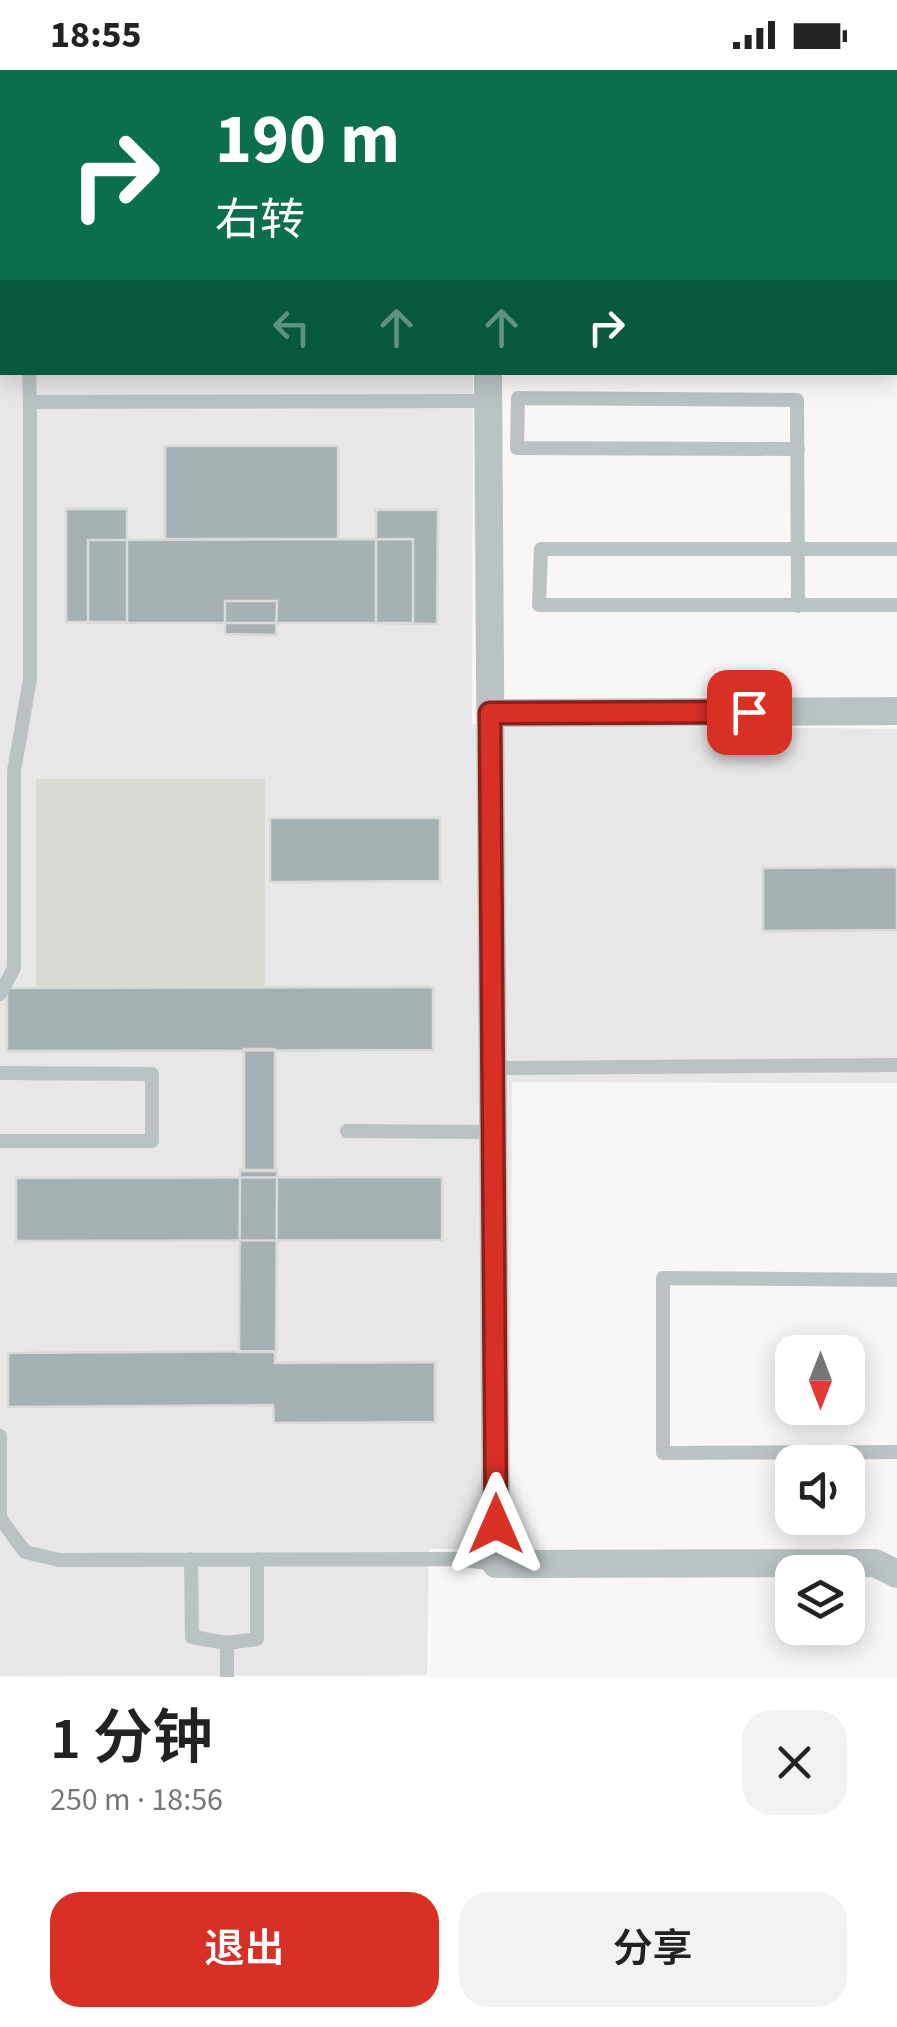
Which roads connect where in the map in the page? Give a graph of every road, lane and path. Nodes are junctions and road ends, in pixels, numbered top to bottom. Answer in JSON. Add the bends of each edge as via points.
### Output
{"nodes":[{"id":1,"x":29,"y":375,"type":"edge"},
{"id":2,"x":488,"y":375,"type":"edge"},
{"id":3,"x":488,"y":401,"type":"junction"},
{"id":4,"x":30,"y":402,"type":"junction"},
{"id":5,"x":798,"y":450,"type":"junction"},
{"id":6,"x":798,"y":549,"type":"junction"},
{"id":7,"x":897,"y":549,"type":"edge"},
{"id":8,"x":897,"y":605,"type":"edge"},
{"id":9,"x":798,"y":606,"type":"junction"},
{"id":10,"x":897,"y":711,"type":"edge"},
{"id":11,"x":490,"y":713,"type":"junction"},
{"id":12,"x":0,"y":994,"type":"edge"},
{"id":13,"x":897,"y":1065,"type":"edge"},
{"id":14,"x":492,"y":1068,"type":"junction"},
{"id":15,"x":0,"y":1073,"type":"edge"},
{"id":16,"x":347,"y":1131,"type":"dead end"},
{"id":17,"x":493,"y":1132,"type":"junction"},
{"id":18,"x":0,"y":1141,"type":"edge"},
{"id":19,"x":897,"y":1280,"type":"edge"},
{"id":20,"x":0,"y":1436,"type":"edge"},
{"id":21,"x":897,"y":1452,"type":"edge"},
{"id":22,"x":191,"y":1558,"type":"junction"},
{"id":23,"x":257,"y":1559,"type":"junction"},
{"id":24,"x":496,"y":1564,"type":"junction"},
{"id":25,"x":897,"y":1574,"type":"edge"},
{"id":26,"x":227,"y":1644,"type":"junction"},
{"id":27,"x":226,"y":1677,"type":"edge"}],
"edges":[{"from":1,"to":4,"type":"lane"},
{"from":2,"to":3,"type":"street"},
{"from":3,"to":4,"type":"lane"},
{"from":3,"to":11,"type":"street"},
{"from":4,"to":12,"type":"lane","via":[[30,679],[14,771],[14,968]]},
{"from":5,"to":5,"type":"lane","via":[[797,400],[518,398],[517,448]]},
{"from":5,"to":6,"type":"lane"},
{"from":6,"to":7,"type":"lane"},
{"from":6,"to":9,"type":"lane"},
{"from":6,"to":9,"type":"lane","via":[[540,549],[540,605]]},
{"from":8,"to":9,"type":"lane"},
{"from":10,"to":11,"type":"street"},
{"from":11,"to":14,"type":"street"},
{"from":13,"to":14,"type":"lane"},
{"from":14,"to":17,"type":"street"},
{"from":15,"to":18,"type":"lane","via":[[152,1074],[152,1142]]},
{"from":16,"to":17,"type":"lane"},
{"from":17,"to":24,"type":"street"},
{"from":19,"to":21,"type":"lane","via":[[663,1278],[662,1452]]},
{"from":20,"to":22,"type":"lane","via":[[0,1518],[26,1552],[59,1560]]},
{"from":22,"to":23,"type":"lane"},
{"from":22,"to":26,"type":"lane","via":[[192,1637]]},
{"from":23,"to":24,"type":"lane"},
{"from":23,"to":26,"type":"lane","via":[[257,1639]]},
{"from":24,"to":25,"type":"street","via":[[875,1563]]},
{"from":26,"to":27,"type":"lane"}]}
